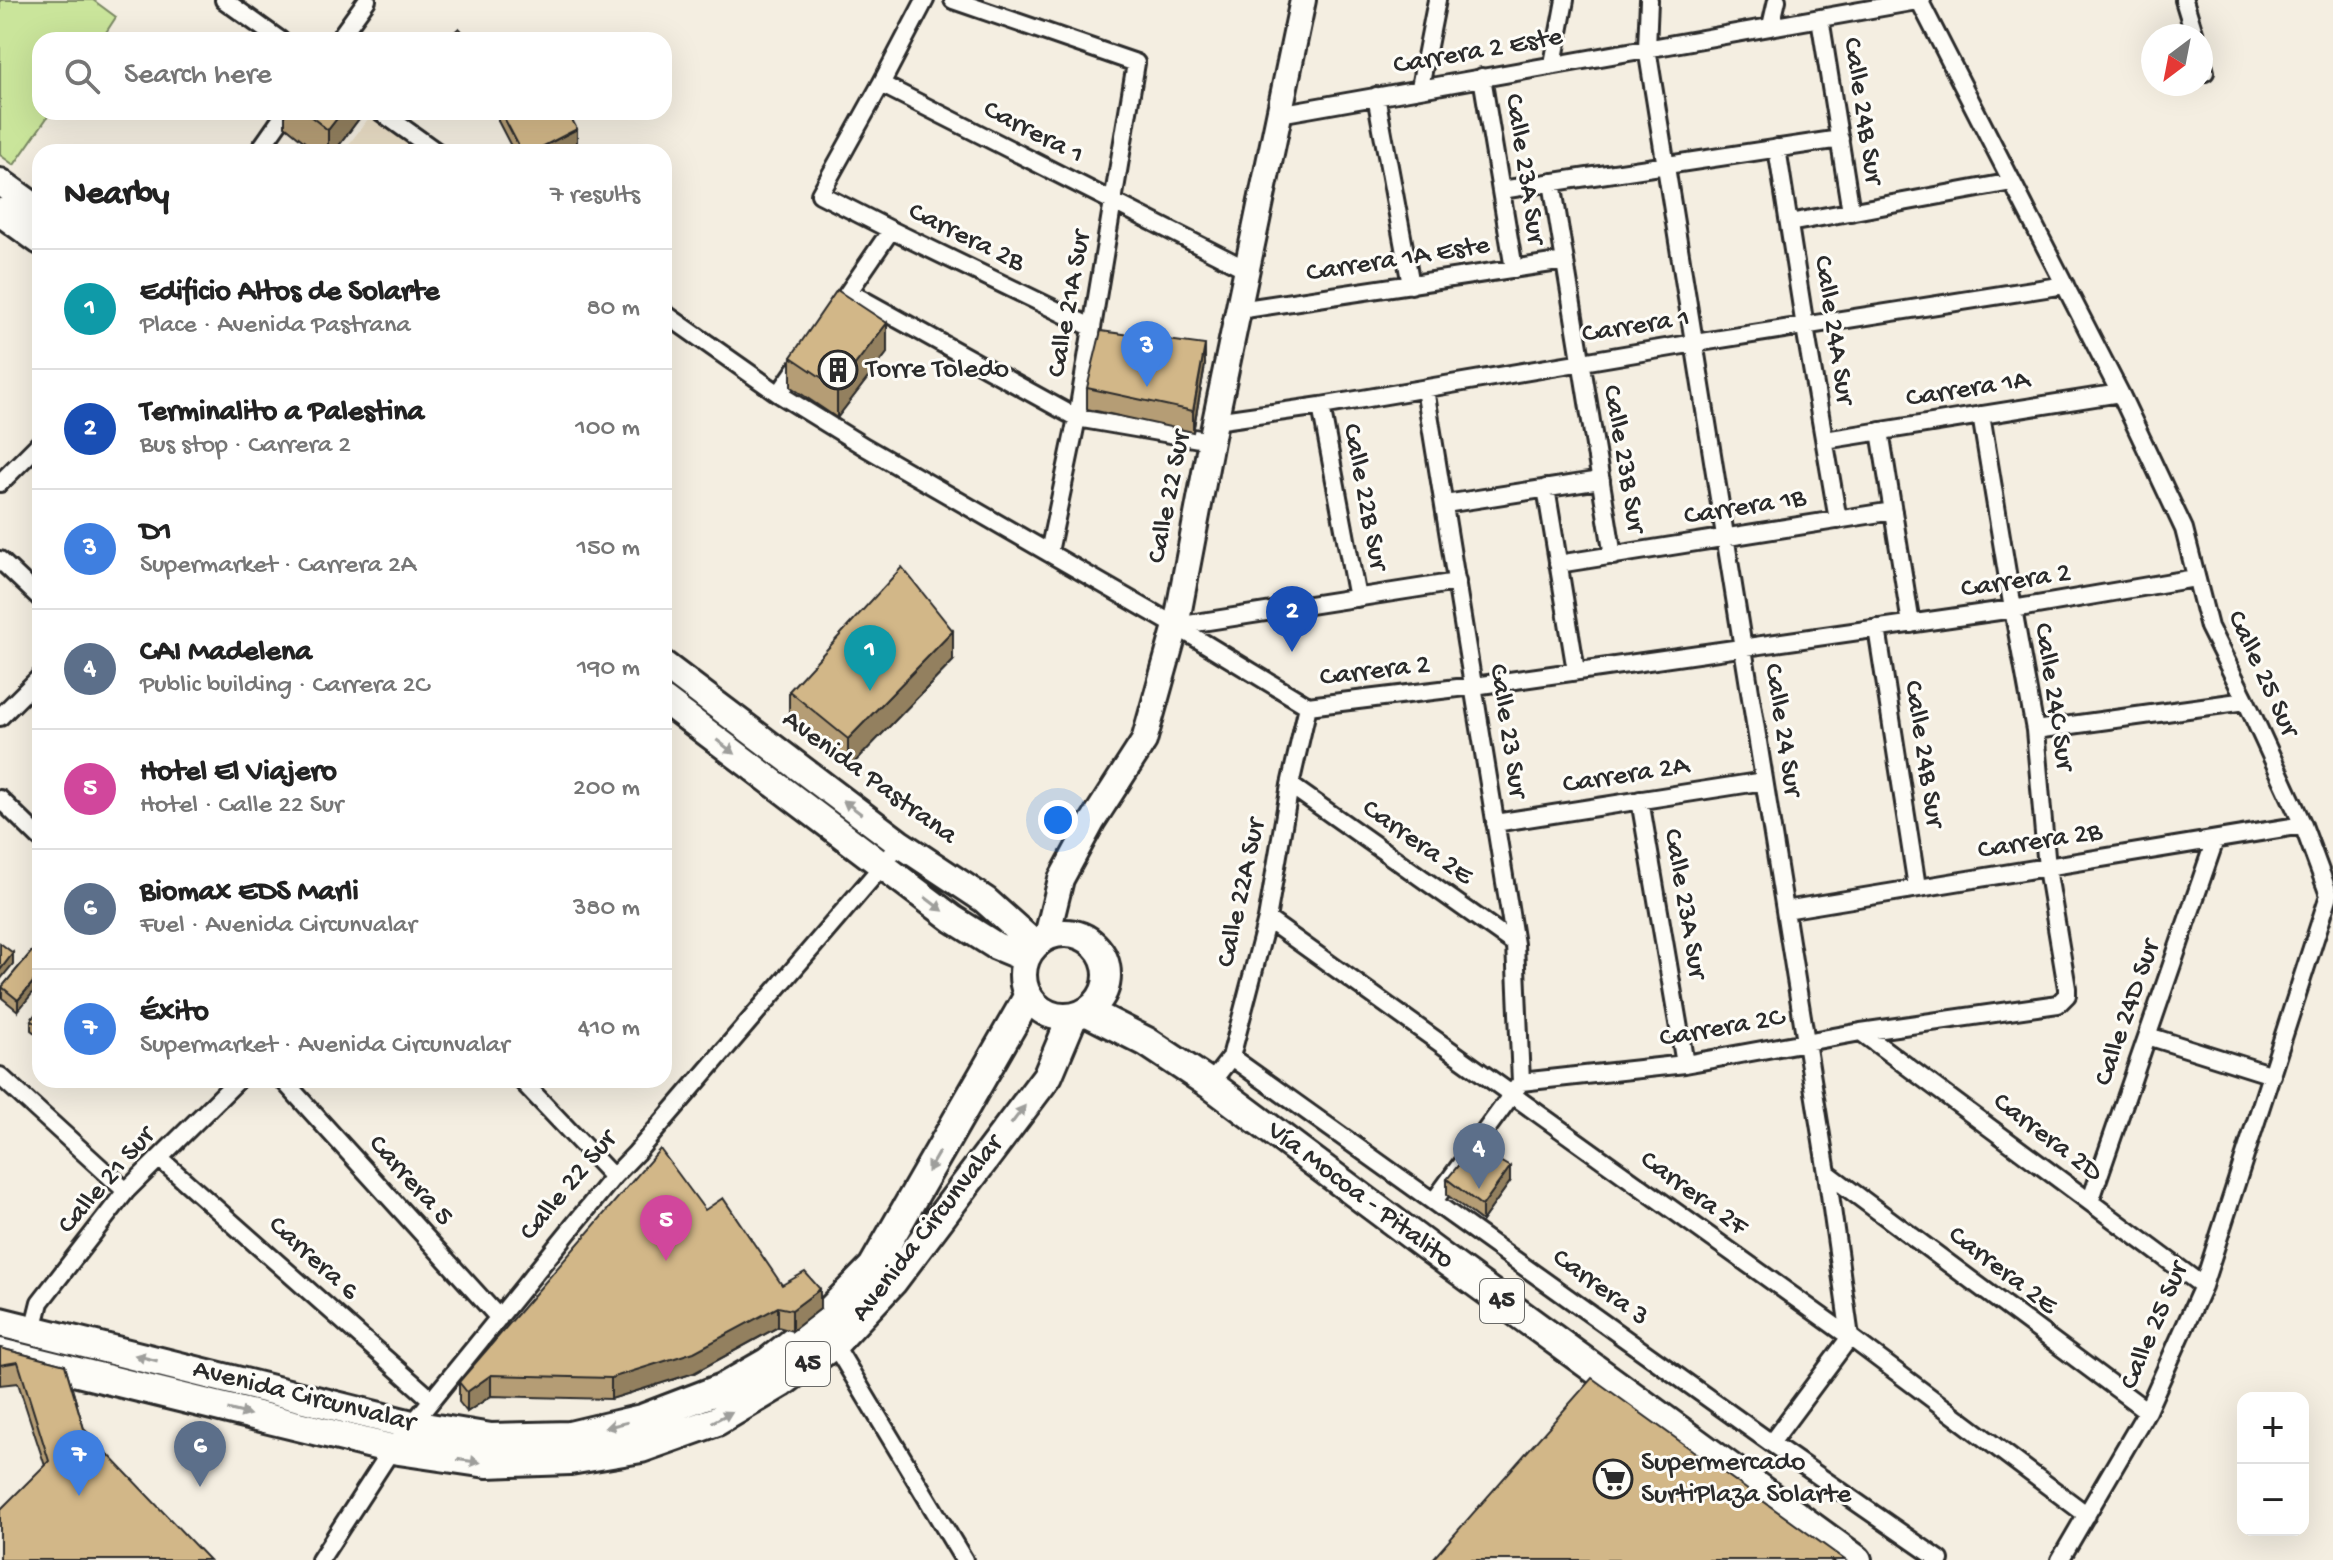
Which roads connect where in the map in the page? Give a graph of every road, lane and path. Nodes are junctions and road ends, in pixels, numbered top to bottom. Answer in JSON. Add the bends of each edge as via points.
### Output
{"nodes":[{"id":1,"x":224,"y":0,"type":"edge"},
{"id":2,"x":367,"y":0,"type":"edge"},
{"id":3,"x":925,"y":0,"type":"edge"},
{"id":4,"x":953,"y":0,"type":"edge"},
{"id":5,"x":1303,"y":0,"type":"edge"},
{"id":6,"x":1437,"y":0,"type":"edge"},
{"id":7,"x":1565,"y":0,"type":"edge"},
{"id":8,"x":1649,"y":0,"type":"edge"},
{"id":9,"x":1777,"y":0,"type":"edge"},
{"id":10,"x":1920,"y":0,"type":"edge"},
{"id":11,"x":2184,"y":0,"type":"edge"},
{"id":12,"x":1820,"y":18,"type":"junction"},
{"id":13,"x":2191,"y":24,"type":"edge"},
{"id":14,"x":1771,"y":26,"type":"junction"},
{"id":15,"x":269,"y":32,"type":"edge"},
{"id":16,"x":344,"y":32,"type":"edge"},
{"id":17,"x":1647,"y":48,"type":"junction"},
{"id":18,"x":1553,"y":64,"type":"junction"},
{"id":19,"x":1482,"y":77,"type":"junction"},
{"id":20,"x":881,"y":84,"type":"junction"},
{"id":21,"x":1420,"y":87,"type":"junction"},
{"id":22,"x":1376,"y":96,"type":"junction"},
{"id":23,"x":1279,"y":114,"type":"junction"},
{"id":24,"x":280,"y":120,"type":"edge"},
{"id":25,"x":392,"y":120,"type":"edge"},
{"id":26,"x":1840,"y":139,"type":"junction"},
{"id":27,"x":264,"y":144,"type":"edge"},
{"id":28,"x":426,"y":144,"type":"edge"},
{"id":29,"x":1777,"y":148,"type":"junction"},
{"id":30,"x":1667,"y":165,"type":"junction"},
{"id":31,"x":0,"y":182,"type":"edge"},
{"id":32,"x":1552,"y":182,"type":"junction"},
{"id":33,"x":2012,"y":182,"type":"junction"},
{"id":34,"x":1501,"y":190,"type":"junction"},
{"id":35,"x":1113,"y":204,"type":"junction"},
{"id":36,"x":32,"y":205,"type":"edge"},
{"id":37,"x":0,"y":212,"type":"edge"},
{"id":38,"x":1851,"y":212,"type":"junction"},
{"id":39,"x":1789,"y":223,"type":"junction"},
{"id":40,"x":891,"y":230,"type":"junction"},
{"id":41,"x":32,"y":235,"type":"edge"},
{"id":42,"x":1565,"y":261,"type":"junction"},
{"id":43,"x":1514,"y":269,"type":"junction"},
{"id":44,"x":1248,"y":270,"type":"junction"},
{"id":45,"x":1411,"y":285,"type":"junction"},
{"id":46,"x":2065,"y":285,"type":"junction"},
{"id":47,"x":849,"y":292,"type":"junction"},
{"id":48,"x":1239,"y":310,"type":"junction"},
{"id":49,"x":831,"y":317,"type":"edge"},
{"id":50,"x":672,"y":319,"type":"edge"},
{"id":51,"x":1091,"y":327,"type":"junction"},
{"id":52,"x":1805,"y":327,"type":"junction"},
{"id":53,"x":814,"y":343,"type":"edge"},
{"id":54,"x":1695,"y":343,"type":"junction"},
{"id":55,"x":1580,"y":362,"type":"junction"},
{"id":56,"x":1425,"y":389,"type":"junction"},
{"id":57,"x":2120,"y":393,"type":"junction"},
{"id":58,"x":779,"y":394,"type":"junction"},
{"id":59,"x":1321,"y":406,"type":"junction"},
{"id":60,"x":1981,"y":415,"type":"junction"},
{"id":61,"x":1077,"y":418,"type":"junction"},
{"id":62,"x":1213,"y":431,"type":"junction"},
{"id":63,"x":1880,"y":431,"type":"junction"},
{"id":64,"x":1825,"y":440,"type":"junction"},
{"id":65,"x":32,"y":451,"type":"edge"},
{"id":66,"x":1601,"y":480,"type":"junction"},
{"id":67,"x":0,"y":483,"type":"edge"},
{"id":68,"x":1546,"y":488,"type":"junction"},
{"id":69,"x":1445,"y":504,"type":"junction"},
{"id":70,"x":1893,"y":511,"type":"junction"},
{"id":71,"x":1838,"y":520,"type":"junction"},
{"id":72,"x":1726,"y":538,"type":"junction"},
{"id":73,"x":1049,"y":552,"type":"junction"},
{"id":74,"x":1613,"y":556,"type":"junction"},
{"id":75,"x":0,"y":560,"type":"edge"},
{"id":76,"x":1558,"y":564,"type":"junction"},
{"id":77,"x":2195,"y":578,"type":"junction"},
{"id":78,"x":1457,"y":582,"type":"junction"},
{"id":79,"x":32,"y":590,"type":"edge"},
{"id":80,"x":1357,"y":598,"type":"junction"},
{"id":81,"x":2013,"y":609,"type":"junction"},
{"id":82,"x":1911,"y":624,"type":"junction"},
{"id":83,"x":1176,"y":626,"type":"junction"},
{"id":84,"x":1877,"y":628,"type":"junction"},
{"id":85,"x":1743,"y":648,"type":"junction"},
{"id":86,"x":672,"y":671,"type":"edge"},
{"id":87,"x":1576,"y":671,"type":"junction"},
{"id":88,"x":32,"y":685,"type":"edge"},
{"id":89,"x":1474,"y":686,"type":"junction"},
{"id":90,"x":2246,"y":701,"type":"junction"},
{"id":91,"x":672,"y":706,"type":"edge"},
{"id":92,"x":1308,"y":706,"type":"junction"},
{"id":93,"x":0,"y":717,"type":"edge"},
{"id":94,"x":2035,"y":730,"type":"junction"},
{"id":95,"x":1764,"y":781,"type":"junction"},
{"id":96,"x":1290,"y":785,"type":"junction"},
{"id":97,"x":0,"y":799,"type":"edge"},
{"id":98,"x":1640,"y":800,"type":"junction"},
{"id":99,"x":1495,"y":823,"type":"junction"},
{"id":100,"x":2303,"y":825,"type":"junction"},
{"id":101,"x":32,"y":830,"type":"edge"},
{"id":102,"x":2215,"y":840,"type":"junction"},
{"id":103,"x":899,"y":843,"type":"junction"},
{"id":104,"x":883,"y":865,"type":"junction"},
{"id":105,"x":2047,"y":868,"type":"junction"},
{"id":106,"x":1917,"y":887,"type":"junction"},
{"id":107,"x":2331,"y":894,"type":"edge"},
{"id":108,"x":1785,"y":910,"type":"junction"},
{"id":109,"x":1267,"y":919,"type":"junction"},
{"id":110,"x":1043,"y":942,"type":"junction"},
{"id":111,"x":1515,"y":944,"type":"junction"},
{"id":112,"x":2067,"y":988,"type":"joint"},
{"id":113,"x":1028,"y":997,"type":"junction"},
{"id":114,"x":1087,"y":1008,"type":"junction"},
{"id":115,"x":1861,"y":1032,"type":"junction"},
{"id":116,"x":2148,"y":1036,"type":"junction"},
{"id":117,"x":1805,"y":1041,"type":"junction"},
{"id":118,"x":1231,"y":1057,"type":"junction"},
{"id":119,"x":1685,"y":1064,"type":"junction"},
{"id":120,"x":2272,"y":1075,"type":"junction"},
{"id":121,"x":0,"y":1076,"type":"edge"},
{"id":122,"x":1210,"y":1084,"type":"junction"},
{"id":123,"x":230,"y":1088,"type":"edge"},
{"id":124,"x":290,"y":1088,"type":"edge"},
{"id":125,"x":529,"y":1088,"type":"edge"},
{"id":126,"x":1516,"y":1089,"type":"junction"},
{"id":127,"x":159,"y":1158,"type":"junction"},
{"id":128,"x":1827,"y":1173,"type":"junction"},
{"id":129,"x":613,"y":1177,"type":"junction"},
{"id":130,"x":126,"y":1191,"type":"junction"},
{"id":131,"x":1434,"y":1201,"type":"junction"},
{"id":132,"x":2090,"y":1202,"type":"junction"},
{"id":133,"x":2203,"y":1286,"type":"junction"},
{"id":134,"x":499,"y":1318,"type":"junction"},
{"id":135,"x":0,"y":1322,"type":"edge"},
{"id":136,"x":33,"y":1330,"type":"junction"},
{"id":137,"x":827,"y":1332,"type":"junction"},
{"id":138,"x":1850,"y":1337,"type":"junction"},
{"id":139,"x":87,"y":1343,"type":"junction"},
{"id":140,"x":0,"y":1353,"type":"edge"},
{"id":141,"x":80,"y":1372,"type":"junction"},
{"id":142,"x":432,"y":1400,"type":"junction"},
{"id":143,"x":2147,"y":1411,"type":"junction"},
{"id":144,"x":412,"y":1425,"type":"junction"},
{"id":145,"x":1771,"y":1443,"type":"junction"},
{"id":146,"x":392,"y":1449,"type":"junction"},
{"id":147,"x":2087,"y":1515,"type":"junction"},
{"id":148,"x":320,"y":1560,"type":"edge"},
{"id":149,"x":964,"y":1560,"type":"edge"},
{"id":150,"x":1857,"y":1560,"type":"edge"},
{"id":151,"x":1940,"y":1560,"type":"edge"},
{"id":152,"x":2060,"y":1560,"type":"edge"}],
"edges":[{"from":1,"to":15,"type":"street"},
{"from":2,"to":16,"type":"street"},
{"from":3,"to":20,"type":"street"},
{"from":4,"to":35,"type":"street","name":"Calle 21A Sur","via":[[1136,63]]},
{"from":5,"to":23,"type":"main road","name":"Calle 22 Sur"},
{"from":6,"to":21,"type":"street"},
{"from":7,"to":18,"type":"street","name":"Calle 23A Sur"},
{"from":8,"to":17,"type":"street","name":"Calle 24 Sur"},
{"from":9,"to":14,"type":"street"},
{"from":10,"to":12,"type":"street","name":"Carrera 2 Este"},
{"from":10,"to":33,"type":"street","name":"Calle 25 Sur"},
{"from":11,"to":13,"type":"street"},
{"from":12,"to":14,"type":"street","name":"Carrera 2 Este"},
{"from":12,"to":26,"type":"street","name":"Calle 24B Sur"},
{"from":14,"to":17,"type":"street","name":"Carrera 2 Este"},
{"from":17,"to":18,"type":"street","name":"Carrera 2 Este"},
{"from":17,"to":30,"type":"street","name":"Calle 24 Sur"},
{"from":18,"to":19,"type":"street","name":"Carrera 2 Este"},
{"from":19,"to":21,"type":"street","name":"Carrera 2 Este"},
{"from":19,"to":34,"type":"street","name":"Calle 23A Sur"},
{"from":20,"to":35,"type":"street","name":"Carrera 1"},
{"from":20,"to":40,"type":"street","name":"Carrera 2B","via":[[820,194]]},
{"from":21,"to":22,"type":"street","name":"Carrera 2 Este"},
{"from":22,"to":23,"type":"street","name":"Carrera 2 Este"},
{"from":22,"to":45,"type":"street"},
{"from":23,"to":44,"type":"main road","name":"Calle 22 Sur"},
{"from":24,"to":27,"type":"street"},
{"from":25,"to":28,"type":"street"},
{"from":26,"to":29,"type":"street"},
{"from":26,"to":38,"type":"street","name":"Calle 24B Sur"},
{"from":29,"to":30,"type":"street"},
{"from":29,"to":39,"type":"street","name":"Calle 24A Sur"},
{"from":30,"to":32,"type":"street"},
{"from":30,"to":54,"type":"street","name":"Calle 24 Sur"},
{"from":31,"to":36,"type":"main road"},
{"from":32,"to":34,"type":"street"},
{"from":32,"to":42,"type":"street","name":"Calle 23B Sur"},
{"from":33,"to":38,"type":"street"},
{"from":33,"to":46,"type":"street","name":"Calle 25 Sur"},
{"from":34,"to":43,"type":"street","name":"Calle 23A Sur"},
{"from":35,"to":44,"type":"street","name":"Carrera 1"},
{"from":35,"to":51,"type":"street","name":"Calle 21A Sur"},
{"from":37,"to":41,"type":"main road"},
{"from":38,"to":39,"type":"street"},
{"from":39,"to":52,"type":"street","name":"Calle 24A Sur"},
{"from":40,"to":47,"type":"street"},
{"from":40,"to":51,"type":"street","name":"Carrera 2B"},
{"from":42,"to":43,"type":"street","name":"Carrera 1A Este"},
{"from":42,"to":55,"type":"street","name":"Calle 23B Sur"},
{"from":43,"to":45,"type":"street","name":"Carrera 1A Este"},
{"from":44,"to":48,"type":"main road","name":"Calle 22 Sur"},
{"from":45,"to":48,"type":"street","name":"Carrera 1A Este"},
{"from":46,"to":52,"type":"street","name":"Carrera 1"},
{"from":46,"to":57,"type":"street","name":"Calle 25 Sur"},
{"from":47,"to":49,"type":"street"},
{"from":47,"to":61,"type":"street"},
{"from":48,"to":62,"type":"main road","name":"Calle 22 Sur"},
{"from":50,"to":58,"type":"street","name":"Carrera 2"},
{"from":51,"to":61,"type":"street","name":"Calle 21A Sur"},
{"from":52,"to":54,"type":"street","name":"Carrera 1"},
{"from":52,"to":64,"type":"street","name":"Calle 24A Sur"},
{"from":53,"to":58,"type":"street"},
{"from":54,"to":55,"type":"street","name":"Carrera 1"},
{"from":54,"to":72,"type":"street","name":"Calle 24 Sur"},
{"from":55,"to":56,"type":"street","name":"Carrera 1"},
{"from":55,"to":66,"type":"street","name":"Calle 23B Sur"},
{"from":56,"to":59,"type":"street","name":"Carrera 1"},
{"from":56,"to":69,"type":"street","name":"Calle 23 Sur"},
{"from":57,"to":60,"type":"street","name":"Carrera 1A"},
{"from":57,"to":77,"type":"street","name":"Calle 25 Sur","via":[[2184,529]]},
{"from":58,"to":73,"type":"street","name":"Carrera 2"},
{"from":59,"to":62,"type":"street","name":"Carrera 1"},
{"from":59,"to":80,"type":"street","name":"Calle 22B Sur"},
{"from":60,"to":63,"type":"street","name":"Carrera 1A"},
{"from":60,"to":81,"type":"street","name":"Calle 24C Sur"},
{"from":61,"to":62,"type":"street"},
{"from":61,"to":73,"type":"street","name":"Calle 21A Sur"},
{"from":62,"to":83,"type":"main road","name":"Calle 22 Sur"},
{"from":63,"to":64,"type":"street","name":"Carrera 1A"},
{"from":63,"to":70,"type":"street"},
{"from":64,"to":71,"type":"street","name":"Calle 24A Sur"},
{"from":65,"to":67,"type":"street"},
{"from":66,"to":68,"type":"street"},
{"from":66,"to":74,"type":"street","name":"Calle 23B Sur"},
{"from":68,"to":69,"type":"street"},
{"from":68,"to":76,"type":"street"},
{"from":69,"to":78,"type":"street","name":"Calle 23 Sur"},
{"from":70,"to":71,"type":"street","name":"Carrera 1B"},
{"from":70,"to":82,"type":"street"},
{"from":71,"to":72,"type":"street","name":"Carrera 1B"},
{"from":72,"to":74,"type":"street","name":"Carrera 1B"},
{"from":72,"to":85,"type":"street","name":"Calle 24 Sur"},
{"from":73,"to":83,"type":"street","name":"Carrera 2"},
{"from":74,"to":76,"type":"street","name":"Carrera 1B"},
{"from":75,"to":79,"type":"street"},
{"from":76,"to":87,"type":"street"},
{"from":77,"to":81,"type":"street","name":"Carrera 2"},
{"from":77,"to":90,"type":"street","name":"Calle 25 Sur","via":[[2209,627]]},
{"from":78,"to":80,"type":"street"},
{"from":78,"to":89,"type":"street","name":"Calle 23 Sur"},
{"from":80,"to":83,"type":"street"},
{"from":81,"to":82,"type":"street","name":"Carrera 2"},
{"from":81,"to":94,"type":"street","name":"Calle 24C Sur"},
{"from":82,"to":84,"type":"street","name":"Carrera 2"},
{"from":83,"to":92,"type":"street","name":"Carrera 2"},
{"from":83,"to":110,"type":"main road","name":"Calle 22 Sur","via":[[1144,741],[1061,879]]},
{"from":84,"to":85,"type":"street","name":"Carrera 2"},
{"from":84,"to":106,"type":"street","name":"Calle 24B Sur"},
{"from":85,"to":87,"type":"street","name":"Carrera 2"},
{"from":85,"to":95,"type":"street","name":"Calle 24 Sur"},
{"from":103,"to":86,"type":"main road","name":"Avenida Pastrana","one_way":true},
{"from":87,"to":89,"type":"street","name":"Carrera 2"},
{"from":88,"to":93,"type":"street"},
{"from":89,"to":92,"type":"street","name":"Carrera 2"},
{"from":89,"to":99,"type":"street","name":"Calle 23 Sur"},
{"from":90,"to":94,"type":"street"},
{"from":90,"to":100,"type":"street","name":"Calle 25 Sur"},
{"from":91,"to":104,"type":"main road","one_way":true},
{"from":92,"to":96,"type":"street","name":"Calle 22A Sur"},
{"from":94,"to":105,"type":"street","name":"Calle 24C Sur"},
{"from":95,"to":98,"type":"street","name":"Carrera 2A"},
{"from":95,"to":108,"type":"street","name":"Calle 24 Sur"},
{"from":96,"to":109,"type":"street","name":"Calle 22A Sur"},
{"from":96,"to":111,"type":"street","name":"Carrera 2E"},
{"from":97,"to":101,"type":"street"},
{"from":98,"to":99,"type":"street","name":"Carrera 2A"},
{"from":98,"to":119,"type":"street","name":"Calle 23A Sur"},
{"from":99,"to":111,"type":"street","name":"Calle 23 Sur"},
{"from":100,"to":102,"type":"street","name":"Carrera 2B"},
{"from":100,"to":107,"type":"street","name":"Calle 25 Sur"},
{"from":102,"to":105,"type":"street","name":"Carrera 2B"},
{"from":102,"to":116,"type":"street","name":"Calle 24D Sur"},
{"from":103,"to":104,"type":"street","name":"Calle 22 Sur"},
{"from":103,"to":110,"type":"main road","name":"Avenida Pastrana"},
{"from":104,"to":110,"type":"main road","one_way":true,"via":[[996,946]]},
{"from":104,"to":129,"type":"street","name":"Calle 22 Sur"},
{"from":105,"to":106,"type":"street","name":"Carrera 2B"},
{"from":105,"to":112,"type":"street","name":"Calle 24C Sur"},
{"from":106,"to":108,"type":"street","name":"Carrera 2B"},
{"from":107,"to":120,"type":"street","name":"Calle 25 Sur"},
{"from":108,"to":117,"type":"street","name":"Calle 24 Sur"},
{"from":109,"to":118,"type":"street","name":"Calle 22A Sur"},
{"from":109,"to":126,"type":"street","name":"Carrera 2F"},
{"from":110,"to":113,"type":"main road","via":[[1022,978]]},
{"from":110,"to":114,"type":"main road","via":[[1087,938],[1102,954],[1109,974]]},
{"from":111,"to":126,"type":"street","name":"Calle 23 Sur"},
{"from":112,"to":115,"type":"street","name":"Carrera 2C","via":[[2058,1004]]},
{"from":113,"to":114,"type":"main road","via":[[1047,1014]]},
{"from":113,"to":137,"type":"highway","name":"Avenida Circunvalar","number":"45","one_way":true,"via":[[873,1267]]},
{"from":114,"to":122,"type":"highway","name":"Vía Mocoa - Pitalito","number":"45"},
{"from":137,"to":114,"type":"highway","name":"Avenida Circunvalar","number":"45","one_way":true,"via":[[892,1282],[1048,1075]]},
{"from":115,"to":117,"type":"street","name":"Carrera 2C"},
{"from":115,"to":132,"type":"street","name":"Carrera 2D"},
{"from":116,"to":120,"type":"street"},
{"from":116,"to":132,"type":"street","name":"Calle 24D Sur"},
{"from":117,"to":119,"type":"street","name":"Carrera 2C"},
{"from":117,"to":128,"type":"street","name":"Calle 24 Sur"},
{"from":118,"to":122,"type":"street","name":"Calle 22A Sur"},
{"from":118,"to":131,"type":"street","name":"Carrera 3"},
{"from":119,"to":126,"type":"street","name":"Carrera 2C"},
{"from":120,"to":133,"type":"street","name":"Calle 25 Sur"},
{"from":121,"to":130,"type":"street"},
{"from":122,"to":150,"type":"highway","name":"Vía Mocoa - Pitalito","number":"45"},
{"from":123,"to":127,"type":"street","name":"Calle 21 Sur"},
{"from":124,"to":134,"type":"street","name":"Carrera 5"},
{"from":125,"to":129,"type":"street"},
{"from":126,"to":131,"type":"street"},
{"from":126,"to":138,"type":"street","name":"Carrera 2F"},
{"from":127,"to":130,"type":"street","name":"Calle 21 Sur"},
{"from":127,"to":142,"type":"street","name":"Carrera 6"},
{"from":128,"to":138,"type":"street","name":"Calle 24 Sur"},
{"from":128,"to":143,"type":"street","name":"Carrera 2E"},
{"from":129,"to":134,"type":"street","name":"Calle 22 Sur"},
{"from":130,"to":136,"type":"street","name":"Calle 21 Sur","via":[[40,1302]]},
{"from":131,"to":145,"type":"street","name":"Carrera 3"},
{"from":132,"to":133,"type":"street","name":"Carrera 2D"},
{"from":133,"to":143,"type":"street","name":"Calle 25 Sur"},
{"from":134,"to":142,"type":"street","name":"Calle 22 Sur"},
{"from":135,"to":136,"type":"highway","name":"Avenida Circunvalar","number":"45"},
{"from":136,"to":139,"type":"highway","name":"Avenida Circunvalar","number":"45"},
{"from":137,"to":144,"type":"highway","name":"Avenida Circunvalar","number":"45","one_way":true,"via":[[723,1388],[642,1419],[570,1436],[491,1438]]},
{"from":146,"to":137,"type":"highway","name":"Avenida Circunvalar","number":"45","one_way":true,"via":[[487,1463],[570,1460],[641,1448],[717,1421],[781,1383]]},
{"from":137,"to":149,"type":"street"},
{"from":138,"to":145,"type":"street"},
{"from":138,"to":147,"type":"street","name":"Carrera 2F"},
{"from":139,"to":141,"type":"highway"},
{"from":144,"to":139,"type":"highway","name":"Avenida Circunvalar","number":"45","one_way":true},
{"from":140,"to":141,"type":"highway","name":"Avenida Circunvalar","number":"45"},
{"from":141,"to":146,"type":"highway","name":"Avenida Circunvalar","number":"45","one_way":true},
{"from":142,"to":144,"type":"street","name":"Calle 22 Sur"},
{"from":143,"to":147,"type":"street","name":"Calle 25 Sur"},
{"from":144,"to":146,"type":"street","name":"Calle 22 Sur"},
{"from":145,"to":151,"type":"street","name":"Carrera 3"},
{"from":146,"to":148,"type":"street","name":"Calle 22 Sur"},
{"from":147,"to":152,"type":"street","name":"Calle 25 Sur"}]}
